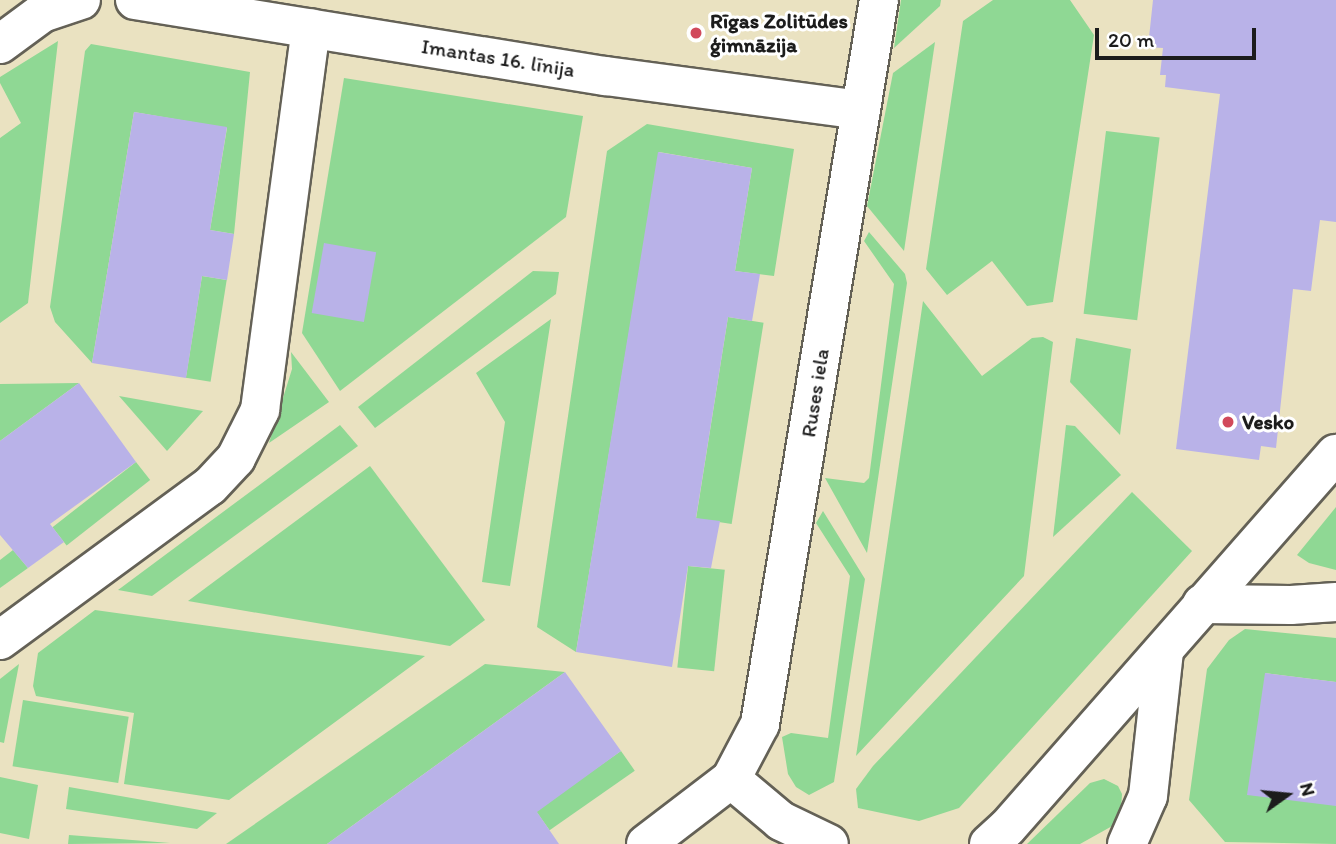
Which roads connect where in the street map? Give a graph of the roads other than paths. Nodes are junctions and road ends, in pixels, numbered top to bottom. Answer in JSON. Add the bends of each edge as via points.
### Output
{"nodes":[{"id":1,"x":81,"y":0,"type":"edge"},
{"id":2,"x":135,"y":0,"type":"edge"},
{"id":3,"x":879,"y":0,"type":"edge"},
{"id":4,"x":311,"y":28,"type":"junction"},
{"id":5,"x":0,"y":44,"type":"edge"},
{"id":6,"x":861,"y":110,"type":"junction"},
{"id":7,"x":1336,"y":454,"type":"edge"},
{"id":8,"x":1336,"y":602,"type":"edge"},
{"id":9,"x":1202,"y":604,"type":"junction"},
{"id":10,"x":0,"y":640,"type":"edge"},
{"id":11,"x":1164,"y":651,"type":"junction"},
{"id":12,"x":731,"y":779,"type":"junction"},
{"id":13,"x":646,"y":844,"type":"edge"},
{"id":14,"x":829,"y":844,"type":"edge"},
{"id":15,"x":989,"y":844,"type":"edge"},
{"id":16,"x":1127,"y":844,"type":"edge"}],
"edges":[{"from":1,"to":5,"type":"street","via":[[42,13]]},
{"from":2,"to":4,"type":"street","name":"Imantas 16. līnija"},
{"from":3,"to":6,"type":"street","name":"Ruses iela"},
{"from":4,"to":6,"type":"street","name":"Imantas 16. līnija","via":[[606,76]]},
{"from":4,"to":10,"type":"street","via":[[260,410],[236,458],[210,486]]},
{"from":6,"to":12,"type":"street","name":"Ruses iela","via":[[761,724]]},
{"from":7,"to":9,"type":"street"},
{"from":8,"to":9,"type":"street"},
{"from":9,"to":11,"type":"street"},
{"from":11,"to":15,"type":"street"},
{"from":11,"to":16,"type":"street","via":[[1148,796]]},
{"from":12,"to":13,"type":"street"},
{"from":12,"to":14,"type":"street","via":[[781,821]]}]}
